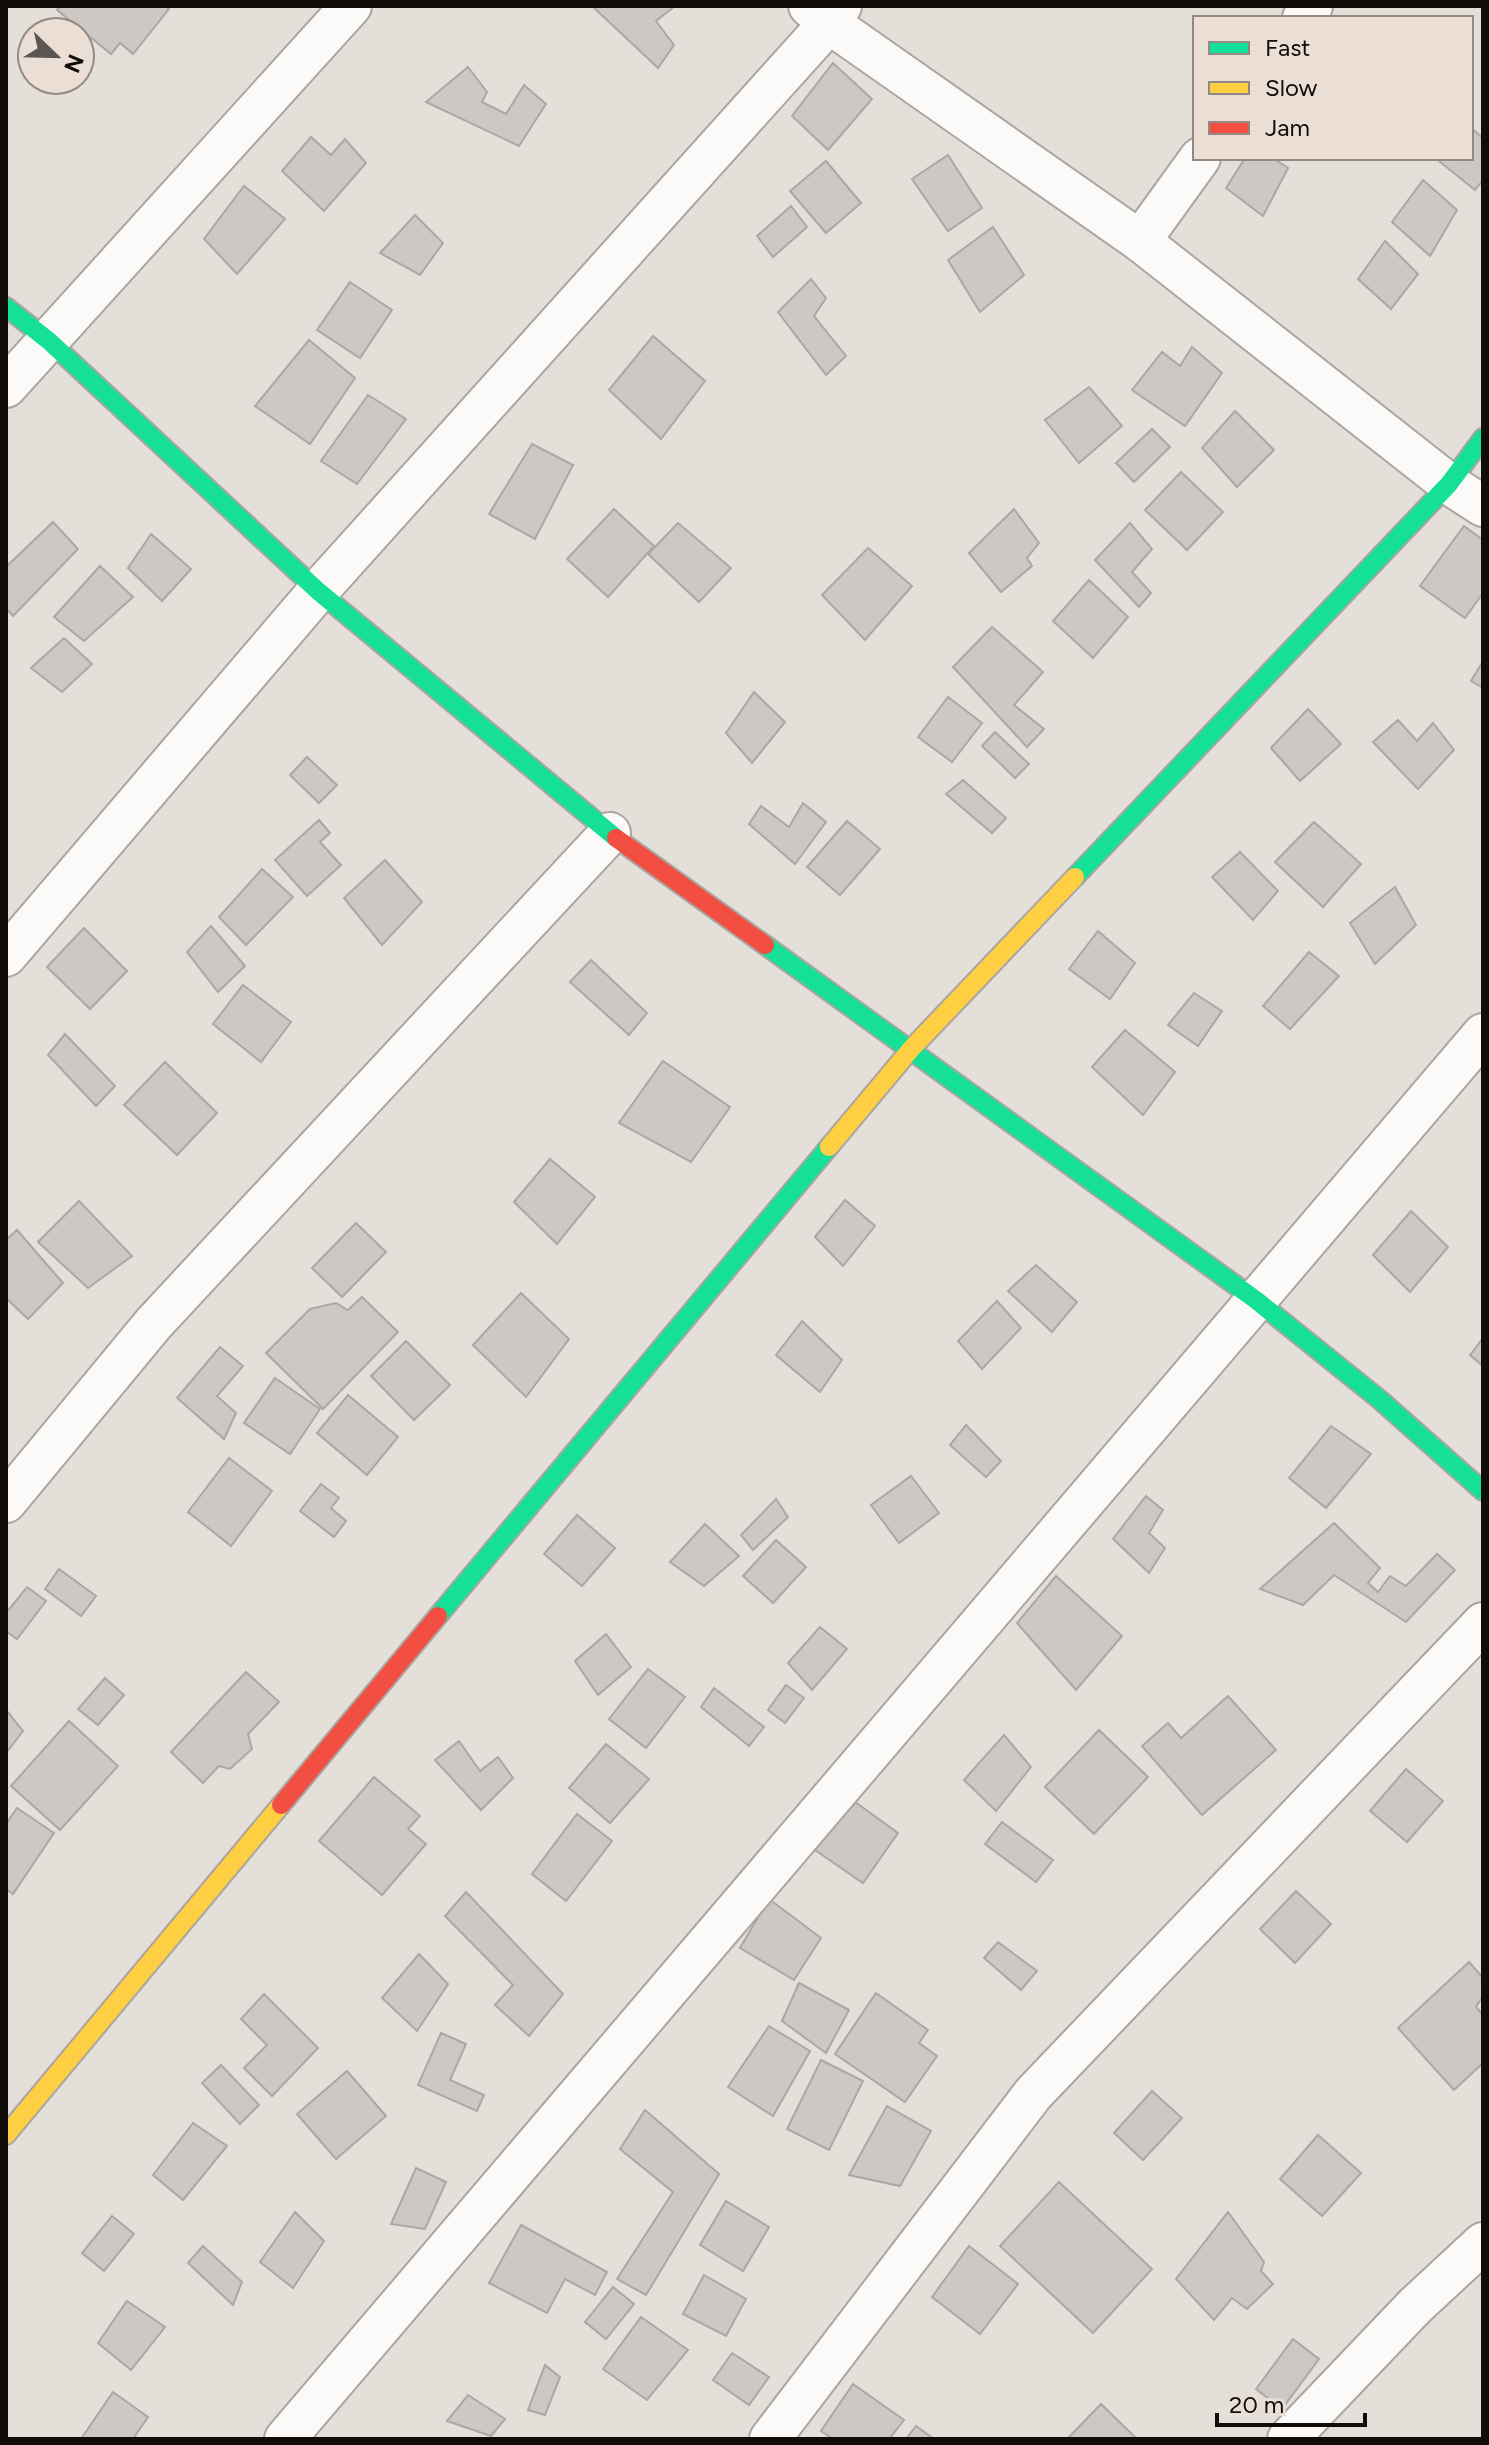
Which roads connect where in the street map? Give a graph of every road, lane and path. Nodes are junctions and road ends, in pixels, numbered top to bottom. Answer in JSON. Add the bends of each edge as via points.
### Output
{"nodes":[{"id":1,"x":351,"y":6,"type":"edge"},
{"id":2,"x":826,"y":12,"type":"edge"},
{"id":3,"x":1199,"y":160,"type":"edge"},
{"id":4,"x":1140,"y":241,"type":"junction"},
{"id":5,"x":6,"y":307,"type":"edge"},
{"id":6,"x":49,"y":341,"type":"junction"},
{"id":7,"x":6,"y":387,"type":"edge"},
{"id":8,"x":1483,"y":438,"type":"edge"},
{"id":9,"x":1449,"y":484,"type":"junction"},
{"id":10,"x":1483,"y":506,"type":"edge"},
{"id":11,"x":318,"y":591,"type":"junction"},
{"id":12,"x":610,"y":833,"type":"junction"},
{"id":13,"x":6,"y":956,"type":"edge"},
{"id":14,"x":1483,"y":1034,"type":"edge"},
{"id":15,"x":911,"y":1049,"type":"junction"},
{"id":16,"x":1256,"y":1300,"type":"junction"},
{"id":17,"x":1483,"y":1491,"type":"edge"},
{"id":18,"x":6,"y":1502,"type":"edge"},
{"id":19,"x":1483,"y":1623,"type":"edge"},
{"id":20,"x":6,"y":2135,"type":"edge"},
{"id":21,"x":1483,"y":2243,"type":"edge"},
{"id":22,"x":285,"y":2439,"type":"edge"},
{"id":23,"x":770,"y":2439,"type":"edge"},
{"id":24,"x":1288,"y":2439,"type":"edge"}],
"edges":[{"from":1,"to":6,"type":"street"},
{"from":2,"to":4,"type":"street"},
{"from":2,"to":11,"type":"street"},
{"from":3,"to":4,"type":"street"},
{"from":4,"to":9,"type":"street"},
{"from":5,"to":6,"type":"street"},
{"from":6,"to":7,"type":"street"},
{"from":6,"to":11,"type":"street"},
{"from":8,"to":9,"type":"street"},
{"from":9,"to":10,"type":"street"},
{"from":9,"to":15,"type":"street"},
{"from":11,"to":12,"type":"street"},
{"from":11,"to":13,"type":"street"},
{"from":12,"to":15,"type":"street"},
{"from":12,"to":18,"type":"street","via":[[154,1323]]},
{"from":14,"to":16,"type":"street"},
{"from":15,"to":16,"type":"street"},
{"from":15,"to":20,"type":"street"},
{"from":16,"to":17,"type":"street"},
{"from":16,"to":22,"type":"street"},
{"from":19,"to":23,"type":"street","via":[[1033,2094]]},
{"from":21,"to":24,"type":"street"}]}
